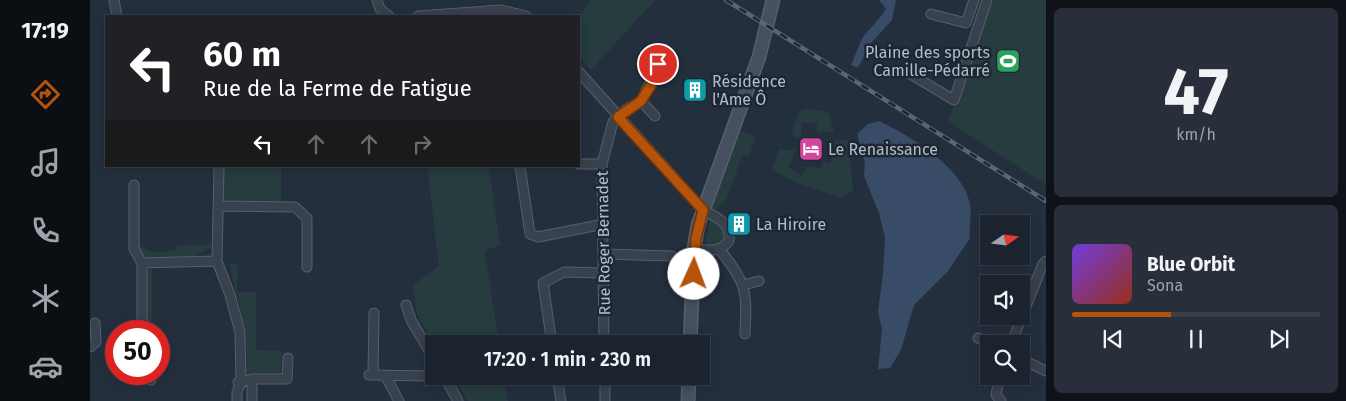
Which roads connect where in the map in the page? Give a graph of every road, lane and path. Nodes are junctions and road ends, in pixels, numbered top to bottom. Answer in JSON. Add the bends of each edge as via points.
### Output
{"nodes":[{"id":1,"x":114,"y":0,"type":"edge"},
{"id":2,"x":377,"y":0,"type":"edge"},
{"id":3,"x":764,"y":0,"type":"edge"},
{"id":4,"x":773,"y":0,"type":"edge"},
{"id":5,"x":974,"y":0,"type":"edge"},
{"id":6,"x":988,"y":0,"type":"edge"},
{"id":7,"x":931,"y":14,"type":"dead end"},
{"id":8,"x":117,"y":15,"type":"edge"},
{"id":9,"x":388,"y":15,"type":"edge"},
{"id":10,"x":438,"y":15,"type":"edge"},
{"id":11,"x":522,"y":15,"type":"edge"},
{"id":12,"x":768,"y":26,"type":"junction"},
{"id":13,"x":665,"y":52,"type":"dead end"},
{"id":14,"x":907,"y":72,"type":"dead end"},
{"id":15,"x":580,"y":73,"type":"edge"},
{"id":16,"x":641,"y":101,"type":"junction"},
{"id":17,"x":655,"y":116,"type":"dead end"},
{"id":18,"x":618,"y":117,"type":"junction"},
{"id":19,"x":580,"y":164,"type":"edge"},
{"id":20,"x":602,"y":164,"type":"junction"},
{"id":21,"x":219,"y":167,"type":"edge"},
{"id":22,"x":520,"y":167,"type":"edge"},
{"id":23,"x":134,"y":185,"type":"dead end"},
{"id":24,"x":219,"y":206,"type":"junction"},
{"id":25,"x":703,"y":210,"type":"junction"},
{"id":26,"x":604,"y":224,"type":"junction"},
{"id":27,"x":694,"y":249,"type":"junction"},
{"id":28,"x":720,"y":250,"type":"junction"},
{"id":29,"x":603,"y":254,"type":"junction"},
{"id":30,"x":672,"y":256,"type":"dead end"},
{"id":31,"x":217,"y":261,"type":"junction"},
{"id":32,"x":1046,"y":261,"type":"edge"},
{"id":33,"x":142,"y":263,"type":"junction"},
{"id":34,"x":307,"y":267,"type":"dead end"},
{"id":35,"x":603,"y":273,"type":"junction"},
{"id":36,"x":758,"y":281,"type":"dead end"},
{"id":37,"x":743,"y":285,"type":"junction"},
{"id":38,"x":406,"y":305,"type":"dead end"},
{"id":39,"x":374,"y":313,"type":"dead end"},
{"id":40,"x":142,"y":320,"type":"edge"},
{"id":41,"x":95,"y":323,"type":"dead end"},
{"id":42,"x":745,"y":334,"type":"dead end"},
{"id":43,"x":551,"y":335,"type":"edge"},
{"id":44,"x":604,"y":335,"type":"edge"},
{"id":45,"x":690,"y":335,"type":"edge"},
{"id":46,"x":1015,"y":335,"type":"edge"},
{"id":47,"x":425,"y":344,"type":"edge"},
{"id":48,"x":90,"y":347,"type":"edge"},
{"id":49,"x":288,"y":358,"type":"dead end"},
{"id":50,"x":1030,"y":363,"type":"edge"},
{"id":51,"x":1046,"y":371,"type":"edge"},
{"id":52,"x":385,"y":375,"type":"junction"},
{"id":53,"x":425,"y":376,"type":"edge"},
{"id":54,"x":252,"y":380,"type":"junction"},
{"id":55,"x":240,"y":382,"type":"junction"},
{"id":56,"x":449,"y":385,"type":"edge"},
{"id":57,"x":558,"y":385,"type":"edge"},
{"id":58,"x":605,"y":385,"type":"edge"},
{"id":59,"x":689,"y":385,"type":"edge"},
{"id":60,"x":998,"y":385,"type":"edge"},
{"id":61,"x":237,"y":401,"type":"edge"},
{"id":62,"x":252,"y":401,"type":"edge"},
{"id":63,"x":399,"y":401,"type":"edge"},
{"id":64,"x":458,"y":401,"type":"edge"},
{"id":65,"x":561,"y":401,"type":"edge"},
{"id":66,"x":605,"y":401,"type":"edge"},
{"id":67,"x":688,"y":401,"type":"edge"},
{"id":68,"x":1001,"y":401,"type":"edge"}],
"edges":[{"from":1,"to":8,"type":"street"},
{"from":2,"to":9,"type":"street","via":[[380,9]]},
{"from":3,"to":12,"type":"main road"},
{"from":4,"to":12,"type":"main road"},
{"from":5,"to":7,"type":"street","via":[[966,23]]},
{"from":6,"to":14,"type":"street","via":[[954,100]]},
{"from":10,"to":11,"type":"street","via":[[501,10]]},
{"from":12,"to":25,"type":"main road"},
{"from":13,"to":16,"type":"street"},
{"from":15,"to":18,"type":"street"},
{"from":16,"to":17,"type":"street"},
{"from":16,"to":18,"type":"street"},
{"from":18,"to":20,"type":"street","name":"Rue Roger Bernadet","via":[[613,122]]},
{"from":18,"to":25,"type":"street"},
{"from":19,"to":20,"type":"street"},
{"from":20,"to":26,"type":"street","name":"Rue Roger Bernadet"},
{"from":21,"to":24,"type":"street"},
{"from":22,"to":26,"type":"street","via":[[530,234],[538,237]]},
{"from":23,"to":33,"type":"street","via":[[134,249]]},
{"from":24,"to":31,"type":"street"},
{"from":24,"to":34,"type":"street","via":[[295,208],[306,218]]},
{"from":25,"to":27,"type":"main road"},
{"from":25,"to":28,"type":"street","via":[[720,219],[728,228],[729,241]]},
{"from":26,"to":29,"type":"street","name":"Rue Roger Bernadet"},
{"from":27,"to":28,"type":"street"},
{"from":27,"to":45,"type":"main road"},
{"from":28,"to":37,"type":"street","via":[[740,274]]},
{"from":29,"to":30,"type":"street"},
{"from":29,"to":35,"type":"street","name":"Rue Roger Bernadet"},
{"from":31,"to":33,"type":"street"},
{"from":31,"to":55,"type":"street","via":[[240,332]]},
{"from":32,"to":46,"type":"street"},
{"from":33,"to":40,"type":"street"},
{"from":35,"to":43,"type":"street","via":[[564,272],[543,282]]},
{"from":35,"to":44,"type":"street","name":"Rue Roger Bernadet"},
{"from":36,"to":37,"type":"street"},
{"from":37,"to":42,"type":"street"},
{"from":38,"to":47,"type":"street","via":[[410,320]]},
{"from":39,"to":52,"type":"street","via":[[371,375]]},
{"from":41,"to":48,"type":"street","via":[[96,342]]},
{"from":49,"to":54,"type":"street","via":[[287,379]]},
{"from":50,"to":51,"type":"street"},
{"from":52,"to":53,"type":"street"},
{"from":52,"to":63,"type":"street"},
{"from":54,"to":55,"type":"street"},
{"from":54,"to":62,"type":"street"},
{"from":55,"to":61,"type":"street"},
{"from":56,"to":64,"type":"street"},
{"from":57,"to":65,"type":"street"},
{"from":58,"to":66,"type":"street"},
{"from":59,"to":67,"type":"main road"},
{"from":60,"to":68,"type":"street","via":[[996,394]]}]}
